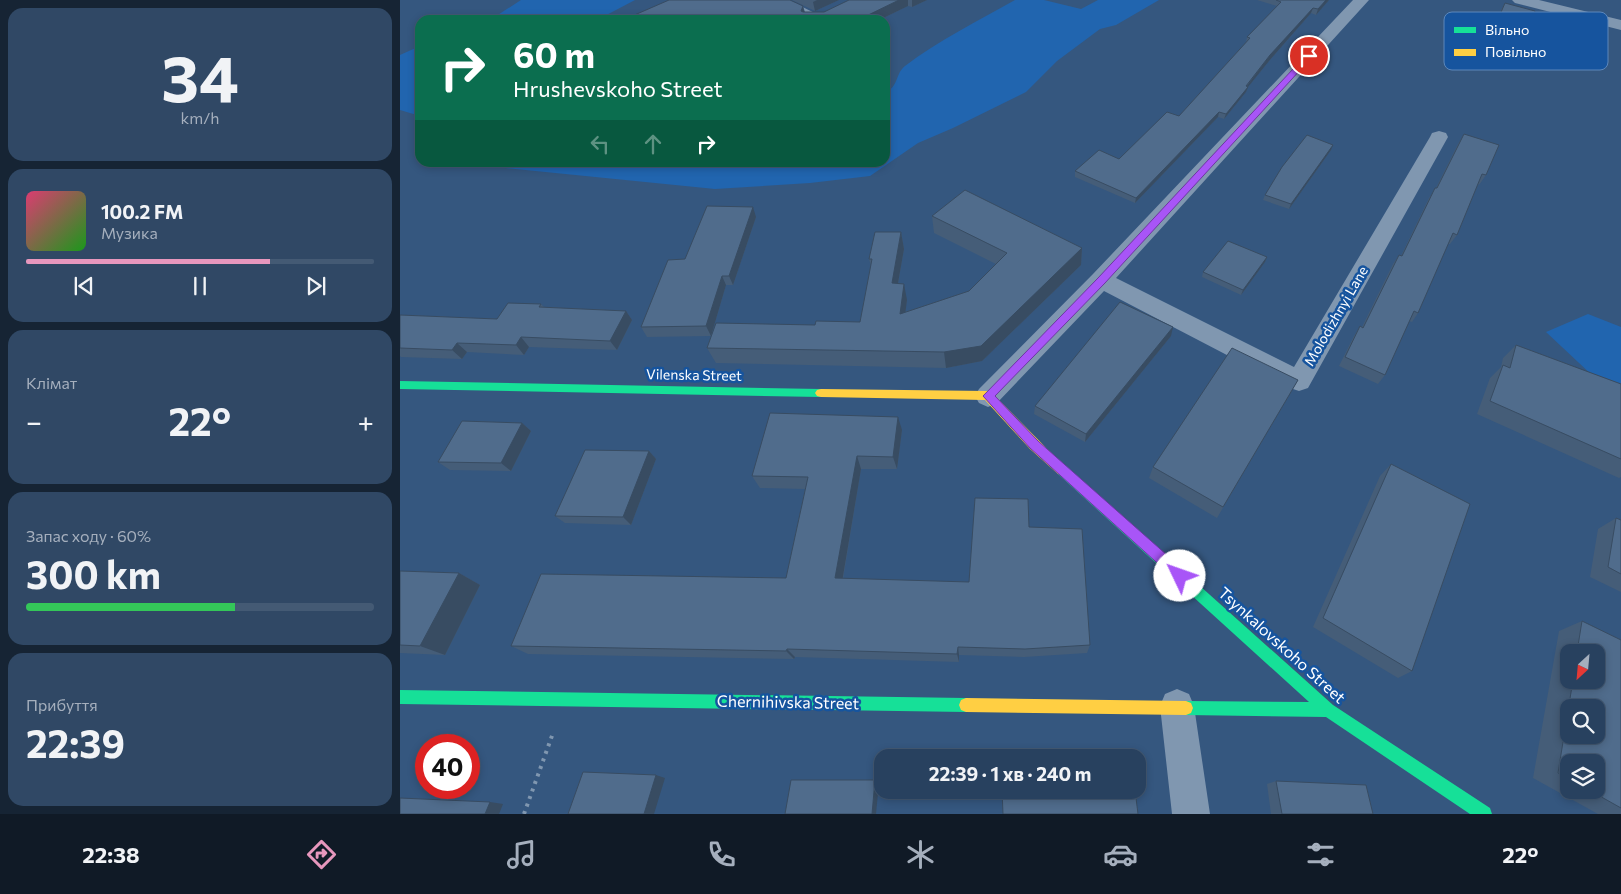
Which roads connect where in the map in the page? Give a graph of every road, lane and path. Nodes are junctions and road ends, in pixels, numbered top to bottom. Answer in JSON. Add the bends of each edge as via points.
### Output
{"nodes":[{"id":1,"x":781,"y":0,"type":"edge"},
{"id":2,"x":1361,"y":0,"type":"edge"},
{"id":3,"x":1520,"y":0,"type":"edge"},
{"id":4,"x":837,"y":8,"type":"edge"},
{"id":5,"x":1568,"y":12,"type":"edge"},
{"id":6,"x":809,"y":15,"type":"edge"},
{"id":7,"x":824,"y":15,"type":"edge"},
{"id":8,"x":1608,"y":22,"type":"edge"},
{"id":9,"x":1621,"y":25,"type":"edge"},
{"id":10,"x":1439,"y":137,"type":"dead end"},
{"id":11,"x":1101,"y":280,"type":"junction"},
{"id":12,"x":400,"y":385,"type":"edge"},
{"id":13,"x":988,"y":396,"type":"junction"},
{"id":14,"x":400,"y":697,"type":"edge"},
{"id":15,"x":564,"y":699,"type":"junction"},
{"id":16,"x":1177,"y":706,"type":"junction"},
{"id":17,"x":1328,"y":710,"type":"junction"},
{"id":18,"x":524,"y":814,"type":"edge"},
{"id":19,"x":1191,"y":814,"type":"edge"},
{"id":20,"x":1484,"y":814,"type":"edge"}],
"edges":[{"from":1,"to":6,"type":"lane"},
{"from":2,"to":11,"type":"street"},
{"from":3,"to":5,"type":"street"},
{"from":4,"to":7,"type":"street"},
{"from":8,"to":9,"type":"street"},
{"from":10,"to":11,"type":"street","name":"Molodizhnyi Lane","via":[[1300,381]]},
{"from":11,"to":13,"type":"street"},
{"from":12,"to":13,"type":"street","name":"Vilenska Street"},
{"from":13,"to":17,"type":"street","name":"Tsynkalovskoho Street","via":[[1034,445]]},
{"from":14,"to":15,"type":"street","name":"Chernihivska Street"},
{"from":15,"to":16,"type":"street","name":"Chernihivska Street"},
{"from":15,"to":18,"type":"path"},
{"from":16,"to":17,"type":"street","name":"Chernihivska Street"},
{"from":16,"to":19,"type":"street"},
{"from":17,"to":20,"type":"street","name":"Tsynkalovskoho Street"}]}
